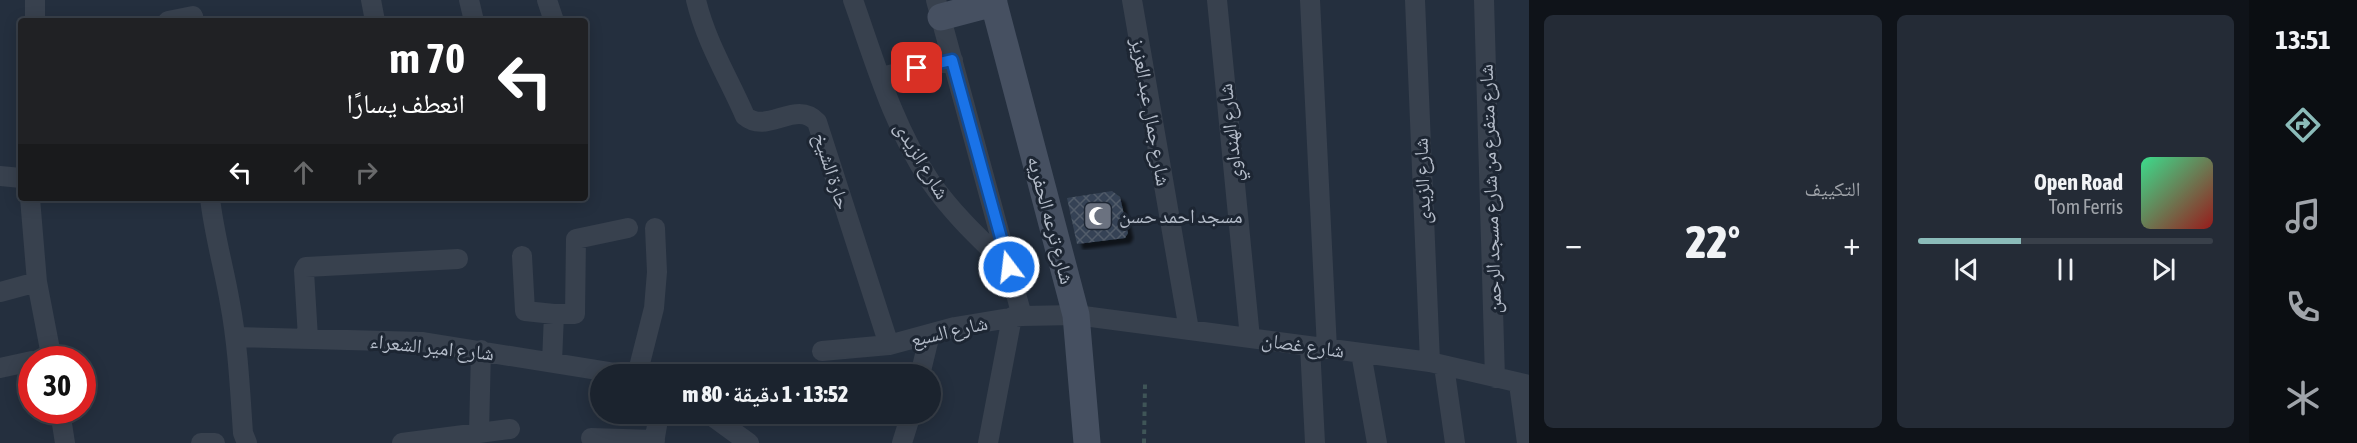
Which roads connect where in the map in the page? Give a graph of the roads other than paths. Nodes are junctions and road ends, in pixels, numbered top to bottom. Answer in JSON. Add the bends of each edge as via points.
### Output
{"nodes":[{"id":1,"x":35,"y":0,"type":"edge"},
{"id":2,"x":371,"y":0,"type":"edge"},
{"id":3,"x":469,"y":0,"type":"edge"},
{"id":4,"x":547,"y":0,"type":"edge"},
{"id":5,"x":696,"y":0,"type":"edge"},
{"id":6,"x":853,"y":0,"type":"edge"},
{"id":7,"x":1132,"y":0,"type":"edge"},
{"id":8,"x":1217,"y":0,"type":"edge"},
{"id":9,"x":1310,"y":0,"type":"edge"},
{"id":10,"x":1415,"y":0,"type":"edge"},
{"id":11,"x":1484,"y":0,"type":"edge"},
{"id":12,"x":993,"y":1,"type":"edge"},
{"id":13,"x":939,"y":8,"type":"edge"},
{"id":14,"x":192,"y":12,"type":"edge"},
{"id":15,"x":35,"y":18,"type":"edge"},
{"id":16,"x":176,"y":18,"type":"edge"},
{"id":17,"x":374,"y":18,"type":"edge"},
{"id":18,"x":473,"y":18,"type":"edge"},
{"id":19,"x":553,"y":18,"type":"edge"},
{"id":20,"x":952,"y":60,"type":"junction"},
{"id":21,"x":881,"y":77,"type":"junction"},
{"id":22,"x":0,"y":176,"type":"edge"},
{"id":23,"x":18,"y":178,"type":"edge"},
{"id":24,"x":30,"y":201,"type":"edge"},
{"id":25,"x":210,"y":201,"type":"edge"},
{"id":26,"x":628,"y":228,"type":"dead end"},
{"id":27,"x":655,"y":228,"type":"dead end"},
{"id":28,"x":522,"y":256,"type":"dead end"},
{"id":29,"x":458,"y":259,"type":"dead end"},
{"id":30,"x":1009,"y":267,"type":"junction"},
{"id":31,"x":37,"y":282,"type":"junction"},
{"id":32,"x":0,"y":292,"type":"edge"},
{"id":33,"x":555,"y":315,"type":"junction"},
{"id":34,"x":1076,"y":315,"type":"junction"},
{"id":35,"x":1017,"y":316,"type":"junction"},
{"id":36,"x":1189,"y":330,"type":"junction"},
{"id":37,"x":930,"y":334,"type":"junction"},
{"id":38,"x":236,"y":337,"type":"junction"},
{"id":39,"x":1250,"y":338,"type":"junction"},
{"id":40,"x":308,"y":339,"type":"junction"},
{"id":41,"x":889,"y":345,"type":"junction"},
{"id":42,"x":41,"y":346,"type":"edge"},
{"id":43,"x":1319,"y":347,"type":"junction"},
{"id":44,"x":481,"y":350,"type":"junction"},
{"id":45,"x":822,"y":351,"type":"dead end"},
{"id":46,"x":1360,"y":353,"type":"junction"},
{"id":47,"x":552,"y":362,"type":"junction"},
{"id":48,"x":18,"y":364,"type":"edge"},
{"id":49,"x":640,"y":364,"type":"edge"},
{"id":50,"x":923,"y":364,"type":"edge"},
{"id":51,"x":1437,"y":364,"type":"junction"},
{"id":52,"x":0,"y":368,"type":"edge"},
{"id":53,"x":590,"y":368,"type":"edge"},
{"id":54,"x":1495,"y":378,"type":"junction"},
{"id":55,"x":1524,"y":384,"type":"edge"},
{"id":56,"x":62,"y":424,"type":"edge"},
{"id":57,"x":658,"y":424,"type":"edge"},
{"id":58,"x":723,"y":424,"type":"edge"},
{"id":59,"x":907,"y":424,"type":"edge"},
{"id":60,"x":510,"y":429,"type":"dead end"},
{"id":61,"x":480,"y":433,"type":"junction"},
{"id":62,"x":591,"y":438,"type":"dead end"},
{"id":63,"x":655,"y":442,"type":"edge"},
{"id":64,"x":65,"y":443,"type":"edge"},
{"id":65,"x":201,"y":443,"type":"edge"},
{"id":66,"x":215,"y":443,"type":"edge"},
{"id":67,"x":247,"y":443,"type":"edge"},
{"id":68,"x":402,"y":443,"type":"edge"},
{"id":69,"x":749,"y":443,"type":"edge"},
{"id":70,"x":902,"y":443,"type":"edge"},
{"id":71,"x":988,"y":443,"type":"edge"},
{"id":72,"x":1087,"y":443,"type":"edge"},
{"id":73,"x":1315,"y":443,"type":"edge"},
{"id":74,"x":1377,"y":443,"type":"edge"},
{"id":75,"x":1455,"y":443,"type":"edge"},
{"id":76,"x":1527,"y":443,"type":"edge"}],
"edges":[{"from":1,"to":15,"type":"street"},
{"from":2,"to":17,"type":"street"},
{"from":3,"to":18,"type":"street"},
{"from":4,"to":19,"type":"street"},
{"from":5,"to":41,"type":"street","name":"حارة الشيخ","via":[[712,51],[745,116],[759,122],[803,112],[817,122]]},
{"from":6,"to":21,"type":"street","name":"شارع الزيدى"},
{"from":7,"to":36,"type":"street","name":"شارع جمال عبد العزيز"},
{"from":8,"to":39,"type":"street","name":"شارع الهنداوي"},
{"from":9,"to":43,"type":"street"},
{"from":10,"to":51,"type":"street","name":"شارع الزيدى"},
{"from":11,"to":54,"type":"street","name":"شارع متفرع من شارع مسجد الرحمن"},
{"from":12,"to":13,"type":"street"},
{"from":12,"to":34,"type":"street","name":"شارع ترعه الحفريه"},
{"from":13,"to":20,"type":"street"},
{"from":14,"to":16,"type":"street"},
{"from":20,"to":21,"type":"street"},
{"from":20,"to":30,"type":"street"},
{"from":21,"to":30,"type":"street","name":"شارع الزيدى","via":[[910,149],[931,182],[955,213]]},
{"from":22,"to":23,"type":"street"},
{"from":24,"to":31,"type":"street"},
{"from":25,"to":38,"type":"street"},
{"from":26,"to":33,"type":"street","via":[[576,239],[575,314]]},
{"from":27,"to":49,"type":"street","via":[[654,308]]},
{"from":28,"to":33,"type":"street","via":[[525,311]]},
{"from":29,"to":40,"type":"street","via":[[306,267]]},
{"from":30,"to":35,"type":"street"},
{"from":31,"to":32,"type":"street"},
{"from":31,"to":42,"type":"street"},
{"from":33,"to":47,"type":"street"},
{"from":34,"to":35,"type":"street","name":"شارع السبع"},
{"from":34,"to":36,"type":"street","name":"شارع غصان"},
{"from":34,"to":72,"type":"street","name":"شارع ترعه الحفريه"},
{"from":35,"to":37,"type":"street","name":"شارع السبع"},
{"from":35,"to":71,"type":"street"},
{"from":36,"to":39,"type":"street","name":"شارع غصان"},
{"from":37,"to":41,"type":"street","name":"شارع السبع"},
{"from":37,"to":50,"type":"street"},
{"from":38,"to":40,"type":"street","name":"شارع امير الشعراء"},
{"from":38,"to":67,"type":"street"},
{"from":39,"to":43,"type":"street","name":"شارع غصان"},
{"from":40,"to":44,"type":"street","name":"شارع امير الشعراء","via":[[423,342]]},
{"from":41,"to":45,"type":"street","name":"شارع السبع"},
{"from":43,"to":46,"type":"street","name":"شارع غصان"},
{"from":43,"to":73,"type":"street"},
{"from":44,"to":47,"type":"street","name":"شارع امير الشعراء"},
{"from":44,"to":61,"type":"street"},
{"from":46,"to":51,"type":"street","name":"شارع غصان"},
{"from":46,"to":74,"type":"street"},
{"from":47,"to":53,"type":"street","name":"شارع امير الشعراء"},
{"from":48,"to":52,"type":"street"},
{"from":51,"to":54,"type":"street","name":"شارع غصان"},
{"from":51,"to":75,"type":"street","name":"شارع الزيدى"},
{"from":54,"to":55,"type":"street","name":"شارع غصان"},
{"from":55,"to":76,"type":"street"},
{"from":56,"to":64,"type":"street"},
{"from":57,"to":63,"type":"street"},
{"from":58,"to":69,"type":"street"},
{"from":59,"to":70,"type":"street"},
{"from":60,"to":61,"type":"street"},
{"from":61,"to":68,"type":"street"},
{"from":62,"to":63,"type":"street"},
{"from":65,"to":66,"type":"street"}]}
